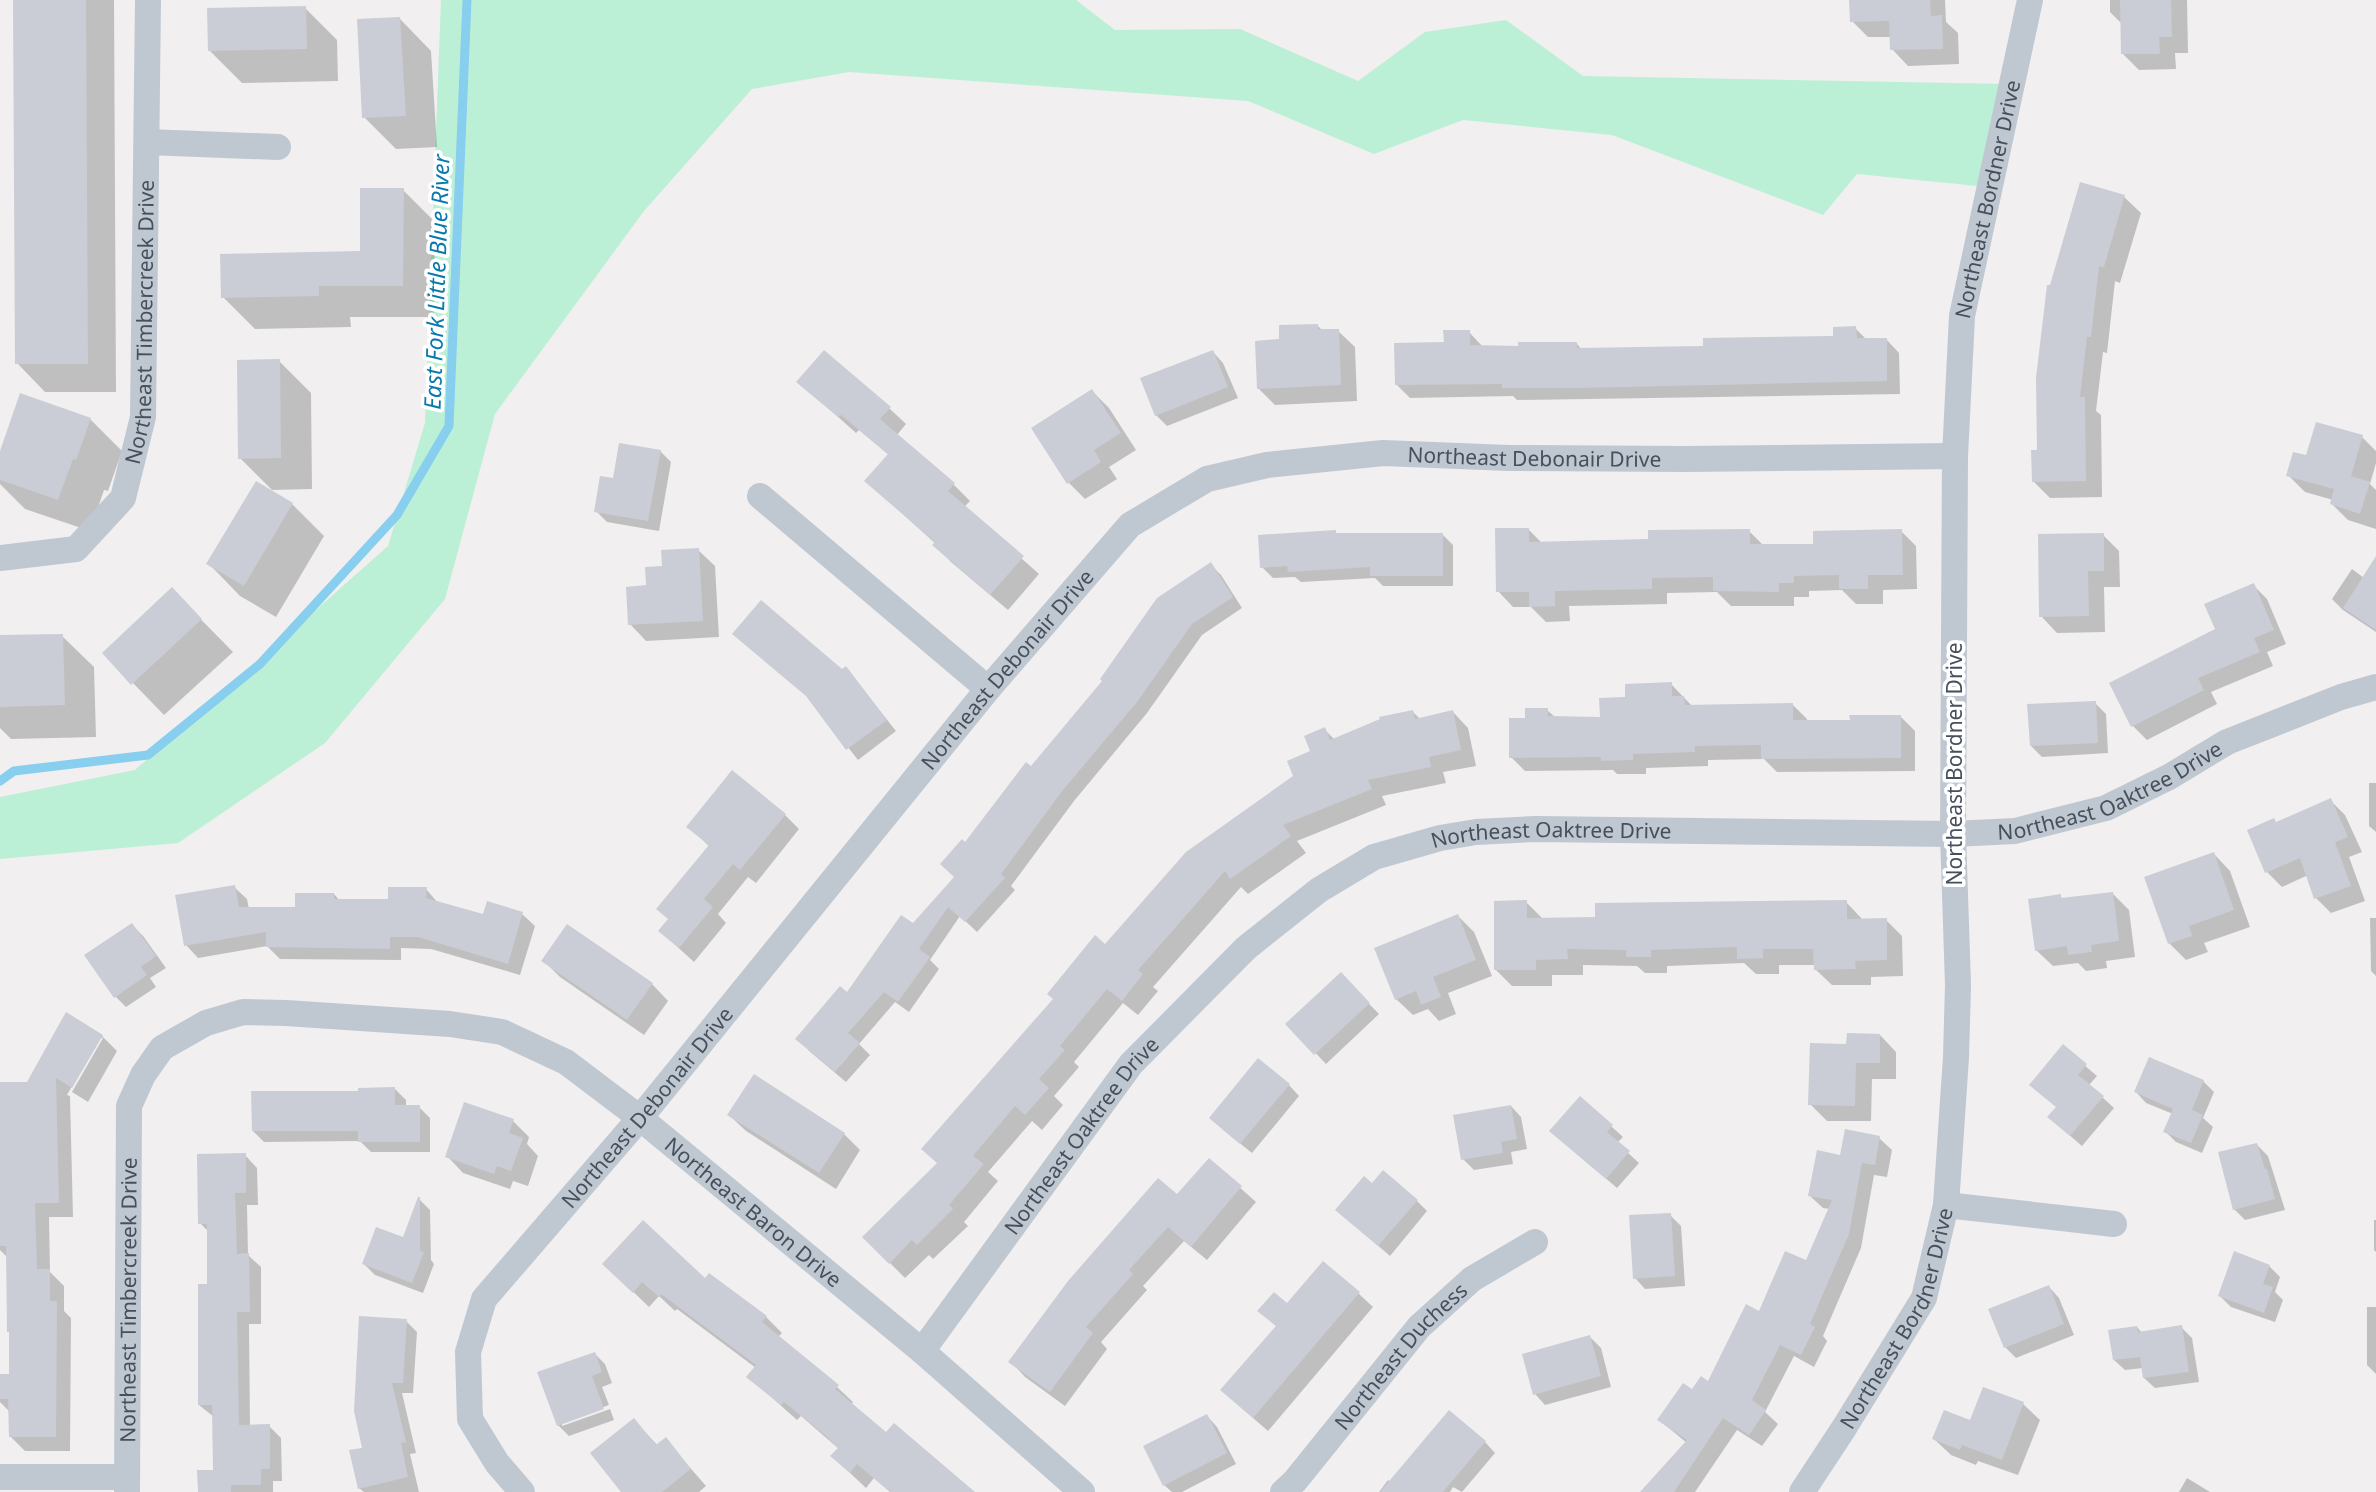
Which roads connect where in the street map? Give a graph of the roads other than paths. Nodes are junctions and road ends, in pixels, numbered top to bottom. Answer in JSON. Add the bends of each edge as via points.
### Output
{"nodes":[{"id":1,"x":148,"y":0,"type":"edge"},
{"id":2,"x":2029,"y":1,"type":"edge"},
{"id":3,"x":147,"y":142,"type":"junction"},
{"id":4,"x":278,"y":147,"type":"dead end"},
{"id":5,"x":1955,"y":456,"type":"junction"},
{"id":6,"x":760,"y":496,"type":"dead end"},
{"id":7,"x":0,"y":558,"type":"edge"},
{"id":8,"x":2376,"y":687,"type":"edge"},
{"id":9,"x":988,"y":689,"type":"junction"},
{"id":10,"x":1953,"y":834,"type":"junction"},
{"id":11,"x":129,"y":1106,"type":"joint"},
{"id":12,"x":640,"y":1118,"type":"junction"},
{"id":13,"x":1946,"y":1205,"type":"junction"},
{"id":14,"x":2114,"y":1224,"type":"dead end"},
{"id":15,"x":1535,"y":1242,"type":"dead end"},
{"id":16,"x":922,"y":1351,"type":"junction"},
{"id":17,"x":0,"y":1477,"type":"edge"},
{"id":18,"x":127,"y":1484,"type":"edge"},
{"id":19,"x":522,"y":1492,"type":"edge"},
{"id":20,"x":1082,"y":1492,"type":"edge"},
{"id":21,"x":1283,"y":1492,"type":"edge"},
{"id":22,"x":1802,"y":1492,"type":"edge"}],
"edges":[{"from":1,"to":3,"type":"street","name":"Northeast Timbercreek Drive"},
{"from":2,"to":5,"type":"street","name":"Northeast Bordner Drive","via":[[1962,316]]},
{"from":3,"to":4,"type":"street"},
{"from":3,"to":7,"type":"street","name":"Northeast Timbercreek Drive","via":[[143,416],[123,498],[76,549]]},
{"from":5,"to":9,"type":"street","name":"Northeast Debonair Drive","via":[[1685,459],[1383,453],[1267,465],[1207,479],[1130,525]]},
{"from":5,"to":10,"type":"street","name":"Northeast Bordner Drive"},
{"from":6,"to":9,"type":"street"},
{"from":8,"to":10,"type":"street","name":"Northeast Oaktree Drive","via":[[2341,696],[2227,742],[2106,808],[2015,831]]},
{"from":9,"to":12,"type":"street","name":"Northeast Debonair Drive"},
{"from":10,"to":13,"type":"street","name":"Northeast Bordner Drive","via":[[1956,1056]]},
{"from":10,"to":16,"type":"street","name":"Northeast Oaktree Drive","via":[[1536,829],[1440,838],[1374,857],[1319,890],[1246,948],[1131,1064]]},
{"from":11,"to":12,"type":"street","name":"Northeast Baron Drive","via":[[162,1048],[206,1023],[243,1012],[286,1013],[502,1032],[566,1062]]},
{"from":11,"to":18,"type":"street","name":"Northeast Timbercreek Drive"},
{"from":12,"to":16,"type":"street","name":"Northeast Baron Drive"},
{"from":12,"to":19,"type":"street","name":"Northeast Debonair Drive","via":[[484,1299],[468,1352],[470,1419],[496,1463]]},
{"from":13,"to":14,"type":"street"},
{"from":13,"to":22,"type":"street","name":"Northeast Bordner Drive","via":[[1924,1298]]},
{"from":15,"to":21,"type":"street","name":"Northeast Duchess","via":[[1472,1279],[1419,1327]]},
{"from":16,"to":20,"type":"street","name":"Northeast Baron Drive"},
{"from":17,"to":18,"type":"street"}]}
